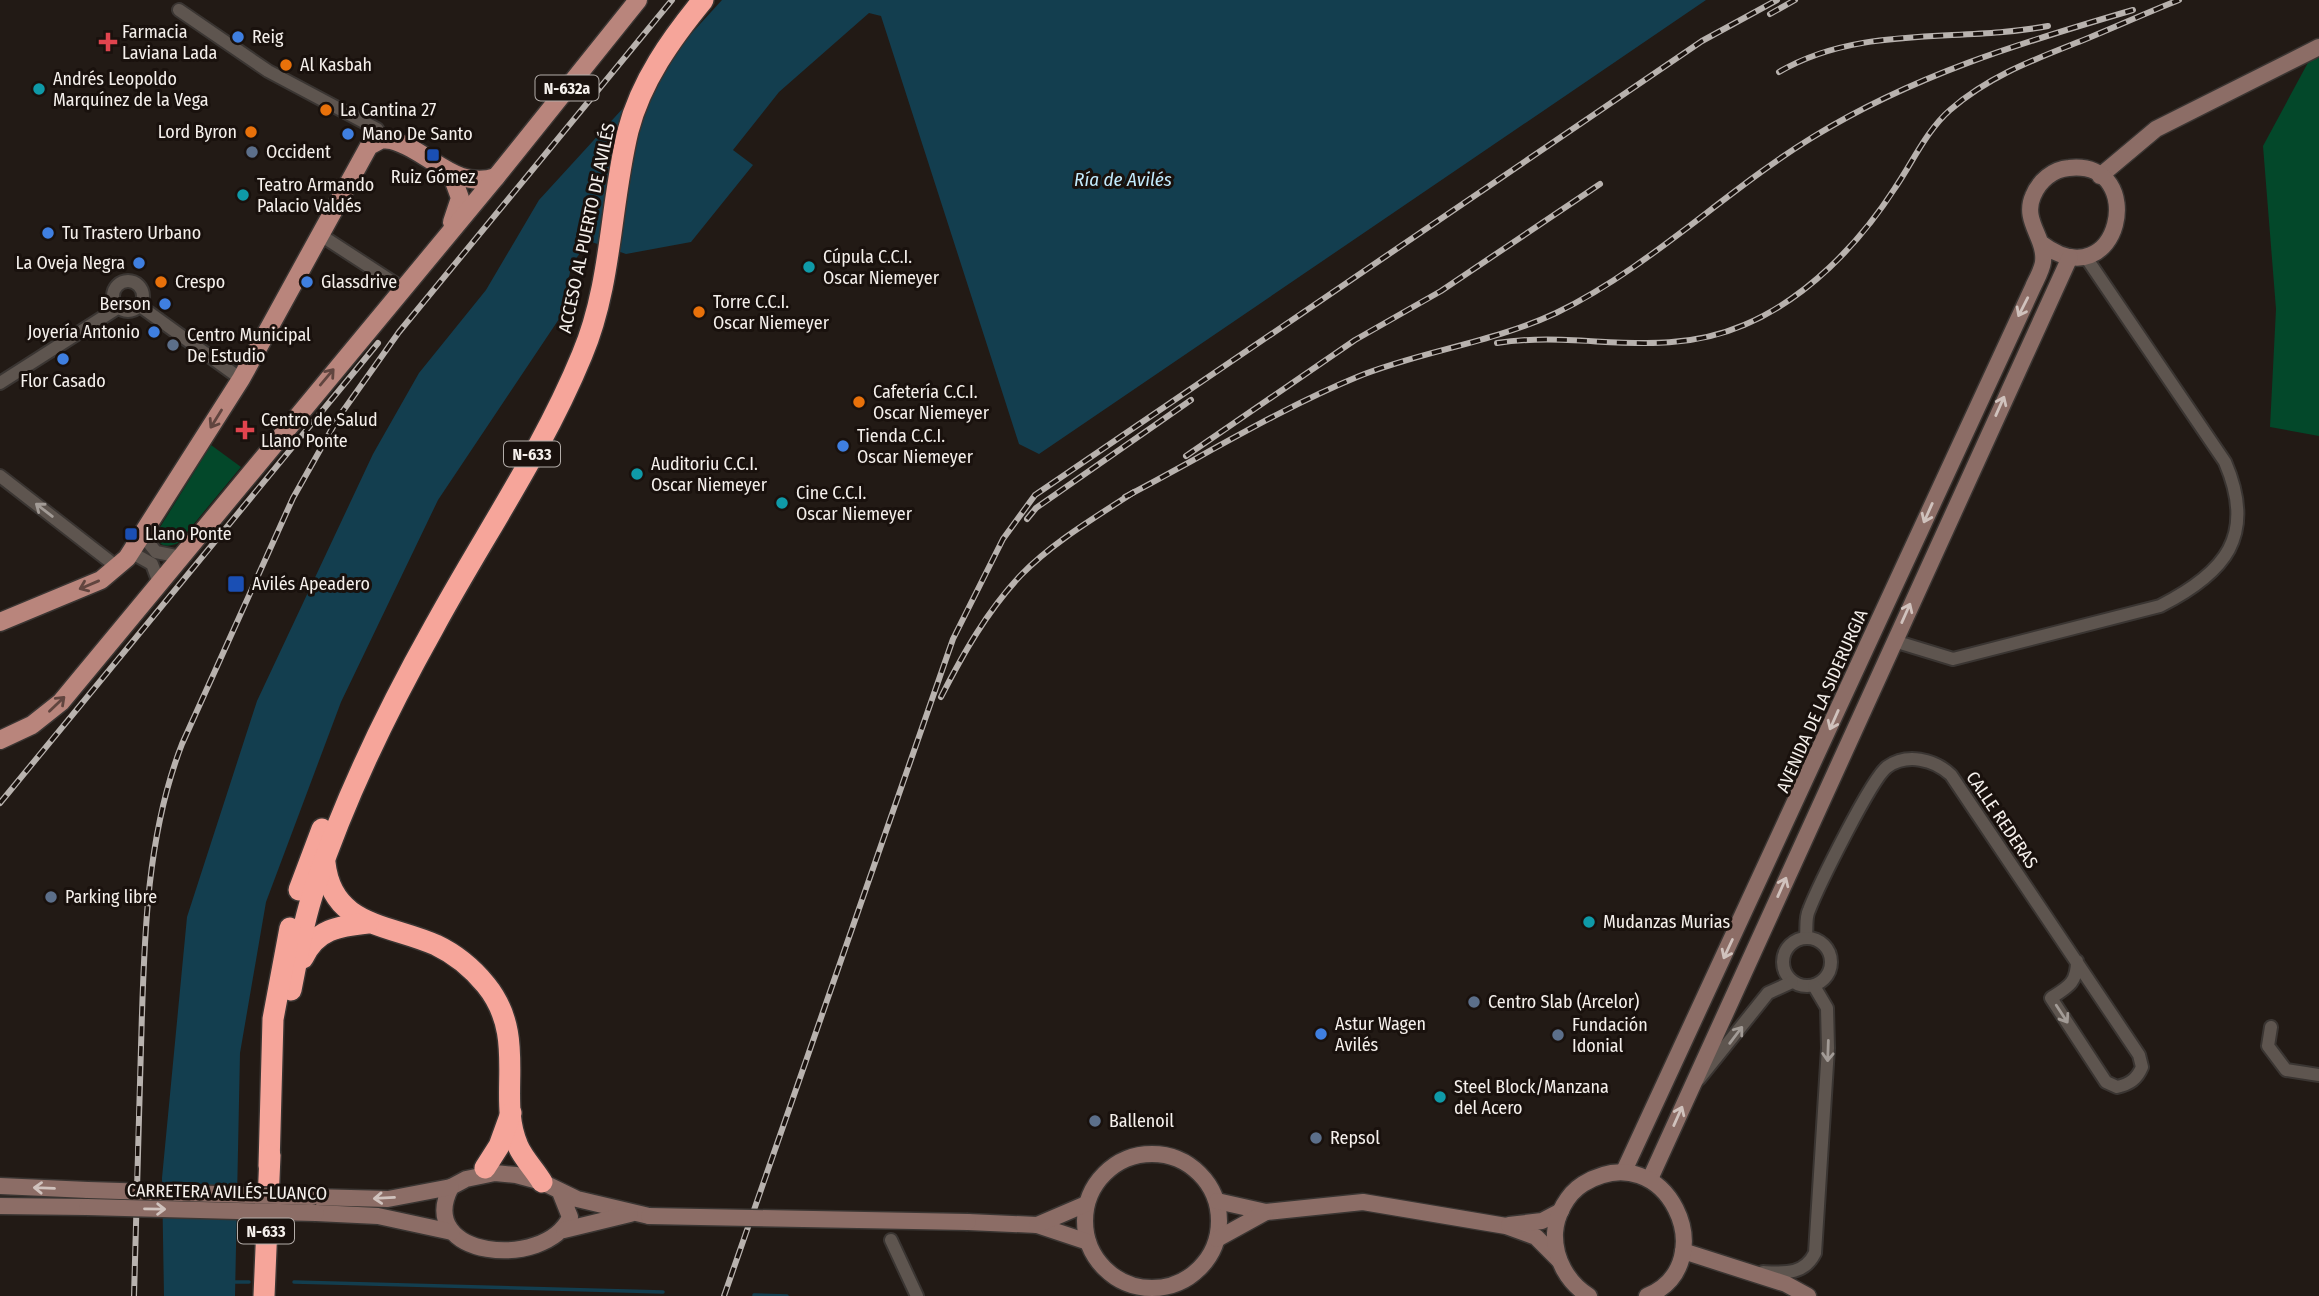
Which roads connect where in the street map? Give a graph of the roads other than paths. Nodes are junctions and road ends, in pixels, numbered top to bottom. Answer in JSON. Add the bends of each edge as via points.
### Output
{"nodes":[{"id":1,"x":638,"y":0,"type":"edge"},
{"id":2,"x":703,"y":0,"type":"edge"},
{"id":3,"x":179,"y":10,"type":"dead end"},
{"id":4,"x":2319,"y":47,"type":"edge"},
{"id":5,"x":382,"y":139,"type":"junction"},
{"id":6,"x":451,"y":173,"type":"junction"},
{"id":7,"x":2100,"y":176,"type":"junction"},
{"id":8,"x":496,"y":177,"type":"junction"},
{"id":9,"x":319,"y":234,"type":"junction"},
{"id":10,"x":445,"y":235,"type":"junction"},
{"id":11,"x":2041,"y":243,"type":"junction"},
{"id":12,"x":2077,"y":257,"type":"junction"},
{"id":13,"x":402,"y":288,"type":"junction"},
{"id":14,"x":140,"y":306,"type":"junction"},
{"id":15,"x":119,"y":307,"type":"junction"},
{"id":16,"x":241,"y":379,"type":"junction"},
{"id":17,"x":0,"y":383,"type":"edge"},
{"id":18,"x":0,"y":476,"type":"edge"},
{"id":19,"x":146,"y":529,"type":"junction"},
{"id":20,"x":181,"y":557,"type":"junction"},
{"id":21,"x":122,"y":563,"type":"junction"},
{"id":22,"x":159,"y":583,"type":"junction"},
{"id":23,"x":0,"y":622,"type":"edge"},
{"id":24,"x":432,"y":629,"type":"junction"},
{"id":25,"x":1894,"y":641,"type":"junction"},
{"id":26,"x":0,"y":740,"type":"edge"},
{"id":27,"x":333,"y":806,"type":"junction"},
{"id":28,"x":325,"y":862,"type":"junction"},
{"id":29,"x":342,"y":905,"type":"junction"},
{"id":30,"x":309,"y":909,"type":"junction"},
{"id":31,"x":369,"y":923,"type":"junction"},
{"id":32,"x":334,"y":928,"type":"junction"},
{"id":33,"x":1807,"y":937,"type":"junction"},
{"id":34,"x":2077,"y":961,"type":"junction"},
{"id":35,"x":1792,"y":982,"type":"junction"},
{"id":36,"x":1814,"y":986,"type":"junction"},
{"id":37,"x":291,"y":990,"type":"junction"},
{"id":38,"x":273,"y":1027,"type":"junction"},
{"id":39,"x":2271,"y":1027,"type":"dead end"},
{"id":40,"x":2319,"y":1076,"type":"edge"},
{"id":41,"x":1692,"y":1087,"type":"junction"},
{"id":42,"x":512,"y":1111,"type":"junction"},
{"id":43,"x":269,"y":1166,"type":"junction"},
{"id":44,"x":485,"y":1168,"type":"dead end"},
{"id":45,"x":1623,"y":1171,"type":"junction"},
{"id":46,"x":1650,"y":1179,"type":"junction"},
{"id":47,"x":0,"y":1186,"type":"edge"},
{"id":48,"x":451,"y":1187,"type":"junction"},
{"id":49,"x":551,"y":1187,"type":"junction"},
{"id":50,"x":1217,"y":1201,"type":"junction"},
{"id":51,"x":1086,"y":1204,"type":"junction"},
{"id":52,"x":314,"y":1205,"type":"junction"},
{"id":53,"x":0,"y":1206,"type":"edge"},
{"id":54,"x":1561,"y":1211,"type":"junction"},
{"id":55,"x":1266,"y":1212,"type":"junction"},
{"id":56,"x":640,"y":1215,"type":"junction"},
{"id":57,"x":1037,"y":1225,"type":"junction"},
{"id":58,"x":1506,"y":1226,"type":"junction"},
{"id":59,"x":564,"y":1230,"type":"junction"},
{"id":60,"x":452,"y":1232,"type":"junction"},
{"id":61,"x":1217,"y":1239,"type":"junction"},
{"id":62,"x":891,"y":1240,"type":"dead end"},
{"id":63,"x":1088,"y":1242,"type":"junction"},
{"id":64,"x":1683,"y":1251,"type":"junction"},
{"id":65,"x":1559,"y":1260,"type":"junction"},
{"id":66,"x":1741,"y":1270,"type":"junction"},
{"id":67,"x":264,"y":1296,"type":"edge"},
{"id":68,"x":917,"y":1296,"type":"edge"},
{"id":69,"x":1589,"y":1296,"type":"edge"},
{"id":70,"x":1647,"y":1296,"type":"edge"},
{"id":71,"x":1807,"y":1296,"type":"edge"}],
"edges":[{"from":1,"to":8,"type":"main road","number":"N-632a"},
{"from":2,"to":24,"type":"highway","name":"ACCESO AL PUERTO DE AVILÉS","number":"N-633","via":[[643,89],[628,131],[605,267],[584,351]]},
{"from":3,"to":5,"type":"street","via":[[268,71],[377,129]]},
{"from":4,"to":7,"type":"main road","via":[[2156,129]]},
{"from":5,"to":6,"type":"main road","via":[[400,142]]},
{"from":5,"to":9,"type":"main road","via":[[365,150]]},
{"from":6,"to":8,"type":"main road","via":[[473,181]]},
{"from":6,"to":10,"type":"main road","via":[[459,209]]},
{"from":7,"to":11,"type":"main road","via":[[2069,168],[2053,172],[2041,183],[2029,213]]},
{"from":7,"to":12,"type":"main road","via":[[2115,196],[2118,221],[2112,237],[2100,249]]},
{"from":8,"to":10,"type":"main road"},
{"from":9,"to":13,"type":"street"},
{"from":9,"to":16,"type":"main road"},
{"from":10,"to":13,"type":"main road"},
{"from":11,"to":12,"type":"main road","via":[[2054,253]]},
{"from":11,"to":45,"type":"main road","name":"AVENIDA DE LA SIDERURGIA","one_way":true,"via":[[2043,262],[2033,287]]},
{"from":25,"to":12,"type":"main road","one_way":true},
{"from":12,"to":25,"type":"street","via":[[2225,462],[2238,506],[2231,552],[2192,590],[2160,606],[1953,659]]},
{"from":20,"to":13,"type":"main road","one_way":true},
{"from":14,"to":15,"type":"street","via":[[127,311]]},
{"from":14,"to":15,"type":"street","via":[[143,291],[128,281],[114,291]]},
{"from":14,"to":16,"type":"street"},
{"from":15,"to":17,"type":"street"},
{"from":16,"to":19,"type":"main road","one_way":true},
{"from":21,"to":18,"type":"street","one_way":true},
{"from":19,"to":20,"type":"street","via":[[156,552]]},
{"from":19,"to":21,"type":"main road"},
{"from":20,"to":22,"type":"main road"},
{"from":21,"to":22,"type":"street","via":[[143,557],[152,564]]},
{"from":21,"to":23,"type":"main road","one_way":true,"via":[[101,580]]},
{"from":26,"to":22,"type":"main road","one_way":true,"via":[[32,725],[61,702]]},
{"from":24,"to":27,"type":"highway","via":[[389,695]]},
{"from":24,"to":28,"type":"highway","via":[[370,753]]},
{"from":41,"to":25,"type":"main road","one_way":true},
{"from":27,"to":30,"type":"highway","via":[[307,895]]},
{"from":27,"to":38,"type":"highway","via":[[304,873],[282,961]]},
{"from":28,"to":29,"type":"highway","via":[[327,882]]},
{"from":28,"to":30,"type":"highway"},
{"from":29,"to":30,"type":"highway"},
{"from":29,"to":31,"type":"highway"},
{"from":30,"to":32,"type":"highway"},
{"from":30,"to":37,"type":"highway"},
{"from":30,"to":38,"type":"highway","via":[[300,918]]},
{"from":31,"to":32,"type":"highway"},
{"from":31,"to":42,"type":"highway","via":[[438,946],[486,985],[504,1016],[511,1056]]},
{"from":32,"to":37,"type":"highway","via":[[308,945]]},
{"from":33,"to":34,"type":"street","name":"CALLE REDERAS","via":[[1807,913],[1871,788],[1889,765],[1912,758],[1938,765],[1951,775]]},
{"from":33,"to":35,"type":"street","via":[[1786,949],[1784,972]]},
{"from":33,"to":36,"type":"street","via":[[1828,947],[1832,958],[1825,980]]},
{"from":34,"to":34,"type":"street","name":"CALLE REDERAS","one_way":true,"via":[[2077,976],[2071,986],[2051,998],[2106,1082],[2117,1087],[2127,1084],[2143,1066],[2139,1055]]},
{"from":35,"to":36,"type":"street"},
{"from":41,"to":35,"type":"street","one_way":true,"via":[[1768,993]]},
{"from":36,"to":66,"type":"street","one_way":true,"via":[[1827,1008],[1828,1048],[1815,1253],[1797,1272]]},
{"from":37,"to":43,"type":"highway"},
{"from":38,"to":43,"type":"highway"},
{"from":39,"to":40,"type":"street","via":[[2268,1046],[2286,1070]]},
{"from":46,"to":41,"type":"main road","one_way":true},
{"from":42,"to":44,"type":"highway"},
{"from":42,"to":49,"type":"highway","via":[[517,1146]]},
{"from":43,"to":67,"type":"highway","number":"N-633"},
{"from":45,"to":46,"type":"main road"},
{"from":45,"to":54,"type":"main road","via":[[1579,1186]]},
{"from":46,"to":64,"type":"main road","via":[[1677,1208],[1684,1229]]},
{"from":52,"to":47,"type":"main road","name":"CARRETERA AVILÉS-LUANCO","one_way":true,"bridge":true},
{"from":48,"to":49,"type":"main road","via":[[495,1173]]},
{"from":48,"to":52,"type":"main road","name":"CARRETERA AVILÉS-LUANCO","one_way":true,"via":[[388,1199]]},
{"from":48,"to":60,"type":"main road","via":[[444,1207]]},
{"from":49,"to":56,"type":"main road"},
{"from":49,"to":59,"type":"main road","via":[[570,1217]]},
{"from":50,"to":51,"type":"main road","via":[[1200,1172],[1184,1161],[1147,1153],[1111,1167],[1095,1183]]},
{"from":50,"to":55,"type":"main road"},
{"from":50,"to":61,"type":"main road"},
{"from":51,"to":57,"type":"main road"},
{"from":51,"to":63,"type":"main road"},
{"from":53,"to":52,"type":"main road","name":"CARRETERA AVILÉS-LUANCO","one_way":true,"bridge":true},
{"from":52,"to":60,"type":"main road","name":"CARRETERA AVILÉS-LUANCO"},
{"from":54,"to":58,"type":"main road","via":[[1542,1221]]},
{"from":54,"to":65,"type":"main road","via":[[1555,1232]]},
{"from":55,"to":58,"type":"main road","via":[[1363,1202]]},
{"from":55,"to":61,"type":"main road"},
{"from":56,"to":57,"type":"main road","bridge":true},
{"from":56,"to":59,"type":"main road"},
{"from":57,"to":63,"type":"main road"},
{"from":58,"to":65,"type":"main road","via":[[1536,1237]]},
{"from":59,"to":60,"type":"main road","via":[[505,1252],[473,1246]]},
{"from":61,"to":63,"type":"main road","via":[[1209,1258],[1195,1273],[1165,1287],[1145,1288],[1123,1282],[1104,1269]]},
{"from":62,"to":68,"type":"street"},
{"from":64,"to":66,"type":"main road"},
{"from":64,"to":70,"type":"main road","via":[[1666,1283]]},
{"from":65,"to":69,"type":"main road","via":[[1572,1282]]},
{"from":66,"to":71,"type":"main road"}]}
